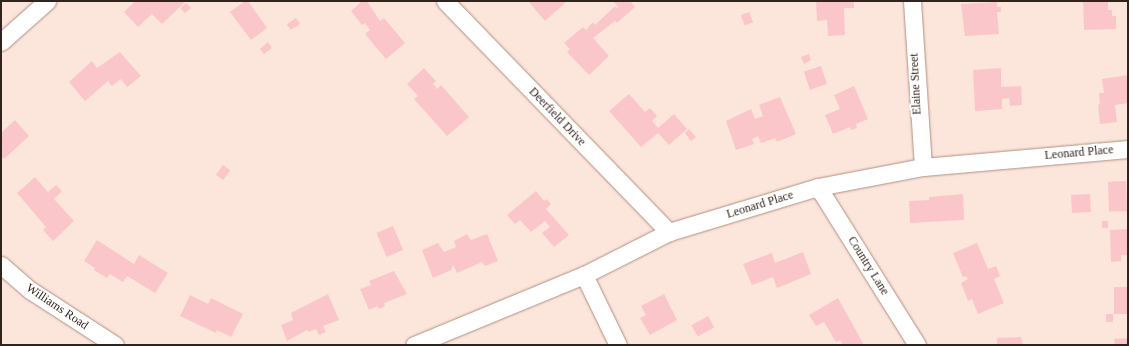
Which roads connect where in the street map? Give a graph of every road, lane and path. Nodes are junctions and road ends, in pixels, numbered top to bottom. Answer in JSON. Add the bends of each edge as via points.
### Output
{"nodes":[{"id":1,"x":47,"y":1,"type":"edge"},
{"id":2,"x":446,"y":1,"type":"edge"},
{"id":3,"x":912,"y":1,"type":"edge"},
{"id":4,"x":1,"y":42,"type":"edge"},
{"id":5,"x":1128,"y":149,"type":"edge"},
{"id":6,"x":923,"y":167,"type":"junction"},
{"id":7,"x":818,"y":187,"type":"junction"},
{"id":8,"x":669,"y":232,"type":"junction"},
{"id":9,"x":1,"y":265,"type":"edge"},
{"id":10,"x":584,"y":275,"type":"junction"},
{"id":11,"x":115,"y":345,"type":"edge"},
{"id":12,"x":414,"y":345,"type":"edge"},
{"id":13,"x":618,"y":345,"type":"edge"},
{"id":14,"x":917,"y":345,"type":"edge"}],
"edges":[{"from":1,"to":4,"type":"street"},
{"from":2,"to":8,"type":"street","name":"Deerfield Drive"},
{"from":3,"to":6,"type":"street","name":"Elaine Street"},
{"from":5,"to":6,"type":"street","name":"Leonard Place"},
{"from":6,"to":7,"type":"street","name":"Leonard Place"},
{"from":7,"to":8,"type":"street","name":"Leonard Place"},
{"from":7,"to":14,"type":"street","name":"Country Lane"},
{"from":8,"to":10,"type":"street","name":"Leonard Place"},
{"from":9,"to":11,"type":"street","name":"Williams Road","via":[[30,290]]},
{"from":10,"to":12,"type":"street","name":"Leonard Place"},
{"from":10,"to":13,"type":"street"}]}
